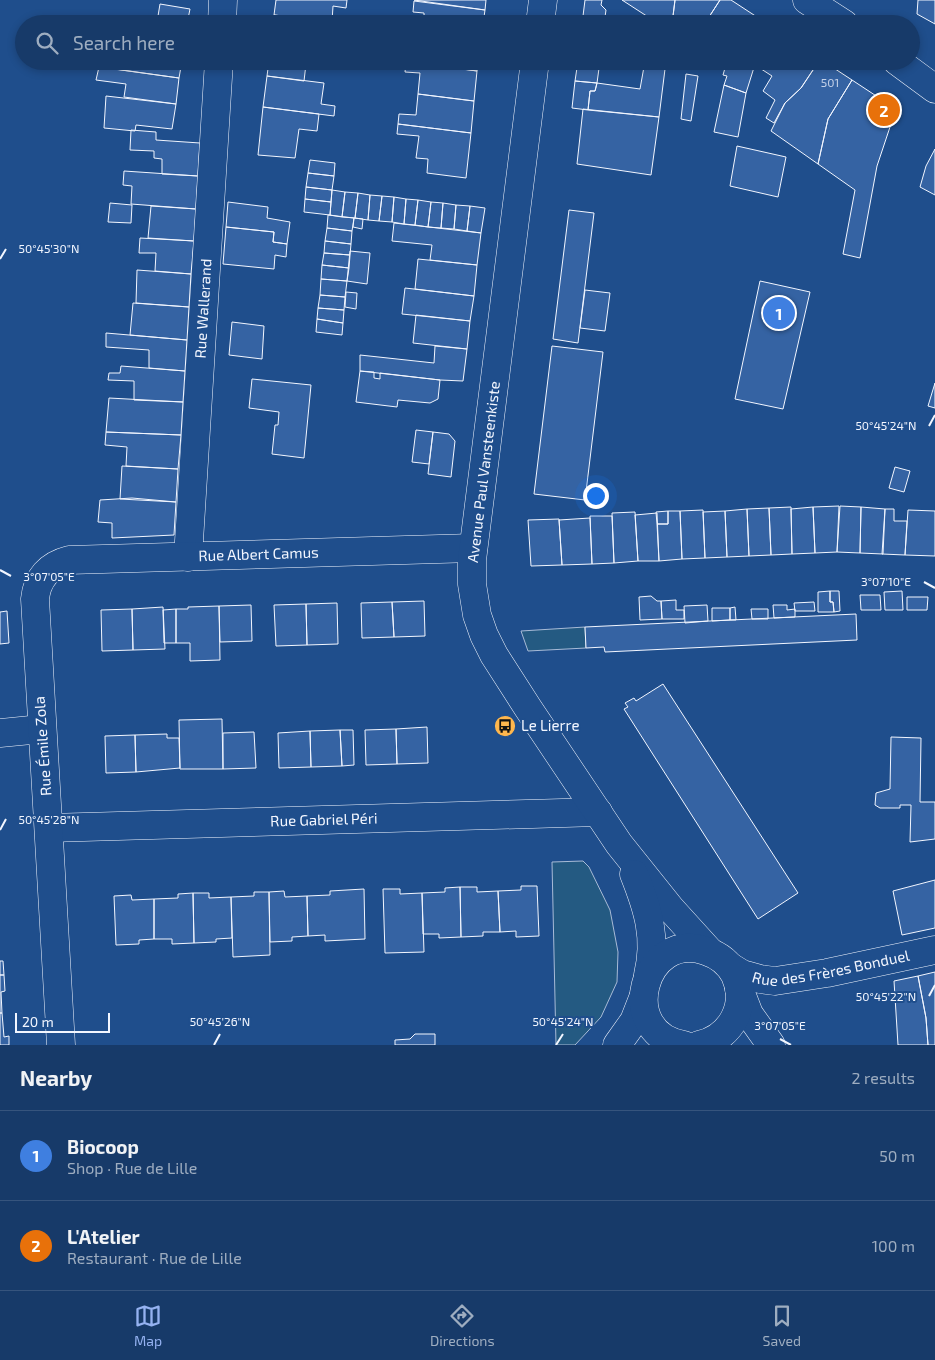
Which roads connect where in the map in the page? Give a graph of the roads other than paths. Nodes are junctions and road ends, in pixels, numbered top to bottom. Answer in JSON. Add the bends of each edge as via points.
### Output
{"nodes":[{"id":1,"x":223,"y":0,"type":"edge"},
{"id":2,"x":543,"y":0,"type":"edge"},
{"id":3,"x":807,"y":0,"type":"edge"},
{"id":4,"x":222,"y":15,"type":"edge"},
{"id":5,"x":541,"y":15,"type":"edge"},
{"id":6,"x":830,"y":15,"type":"edge"},
{"id":7,"x":920,"y":60,"type":"edge"},
{"id":8,"x":935,"y":66,"type":"edge"},
{"id":9,"x":218,"y":70,"type":"edge"},
{"id":10,"x":534,"y":70,"type":"edge"},
{"id":11,"x":909,"y":70,"type":"edge"},
{"id":12,"x":935,"y":89,"type":"edge"},
{"id":13,"x":473,"y":548,"type":"junction"},
{"id":14,"x":188,"y":557,"type":"junction"},
{"id":15,"x":47,"y":571,"type":"joint"},
{"id":16,"x":41,"y":730,"type":"junction"},
{"id":17,"x":0,"y":733,"type":"edge"},
{"id":18,"x":598,"y":812,"type":"junction"},
{"id":19,"x":49,"y":828,"type":"junction"},
{"id":20,"x":619,"y":844,"type":"junction"},
{"id":21,"x":935,"y":950,"type":"edge"},
{"id":22,"x":726,"y":969,"type":"junction"},
{"id":23,"x":646,"y":986,"type":"junction"},
{"id":24,"x":61,"y":1045,"type":"edge"},
{"id":25,"x":618,"y":1045,"type":"edge"},
{"id":26,"x":699,"y":1045,"type":"edge"},
{"id":27,"x":771,"y":1045,"type":"edge"}],
"edges":[{"from":1,"to":4,"type":"street"},
{"from":2,"to":5,"type":"street"},
{"from":3,"to":6,"type":"street"},
{"from":7,"to":8,"type":"street"},
{"from":9,"to":14,"type":"street","name":"Rue Wallerand"},
{"from":10,"to":13,"type":"street","name":"Avenue Paul Vansteenkiste"},
{"from":11,"to":12,"type":"street"},
{"from":13,"to":14,"type":"street","name":"Rue Albert Camus"},
{"from":13,"to":18,"type":"street","name":"Avenue Paul Vansteenkiste","via":[[473,597],[484,635],[528,708]]},
{"from":14,"to":15,"type":"street","name":"Rue Albert Camus","via":[[69,560]]},
{"from":15,"to":16,"type":"street","name":"Rue Émile Zola","via":[[38,583],[34,599]]},
{"from":16,"to":17,"type":"street"},
{"from":16,"to":19,"type":"street","name":"Rue Émile Zola"},
{"from":18,"to":19,"type":"street","name":"Rue Gabriel Péri"},
{"from":18,"to":20,"type":"street","name":"Avenue Paul Vansteenkiste"},
{"from":19,"to":24,"type":"street","name":"Rue Émile Zola"},
{"from":20,"to":22,"type":"street","name":"Avenue Paul Vansteenkiste","via":[[671,909]]},
{"from":20,"to":23,"type":"street","name":"Avenue Paul Vansteenkiste","via":[[643,897],[650,922],[653,943]]},
{"from":21,"to":22,"type":"street","name":"Rue des Frères Bonduel","via":[[775,981]]},
{"from":22,"to":23,"type":"street","via":[[694,948],[679,950],[652,968]]},
{"from":22,"to":26,"type":"street","via":[[740,996],[738,1012],[719,1037]]},
{"from":22,"to":27,"type":"street","via":[[749,1014]]},
{"from":23,"to":25,"type":"street","via":[[634,1021]]},
{"from":23,"to":26,"type":"street","via":[[646,1014],[654,1028],[666,1038]]}]}
